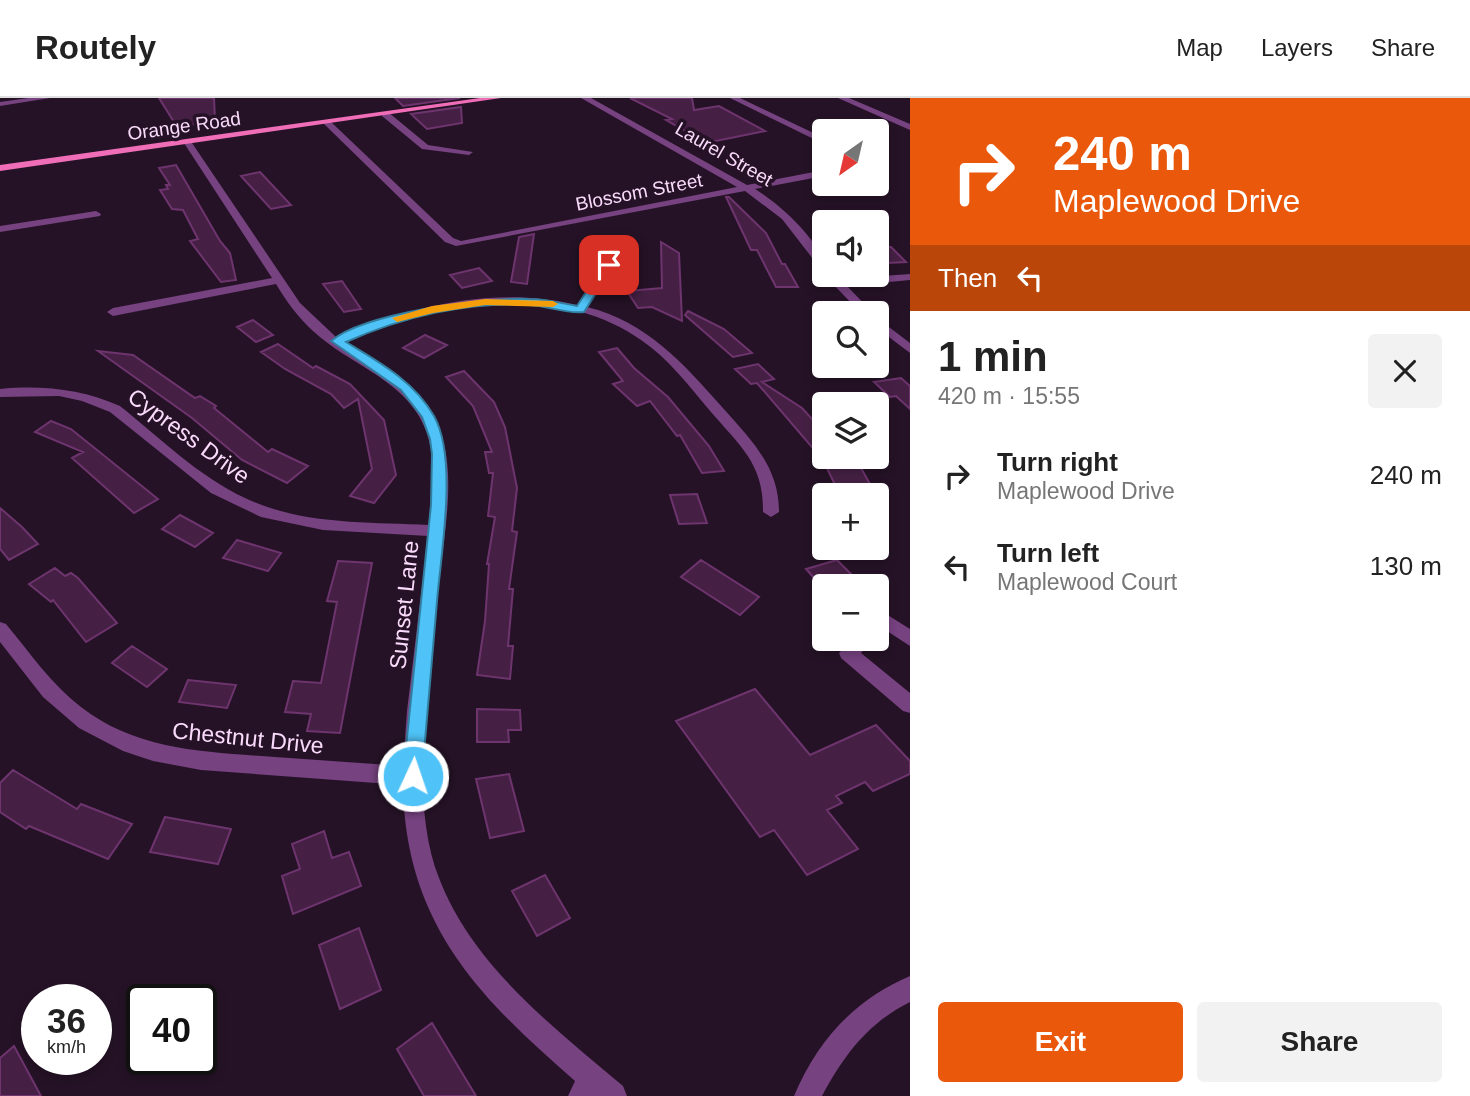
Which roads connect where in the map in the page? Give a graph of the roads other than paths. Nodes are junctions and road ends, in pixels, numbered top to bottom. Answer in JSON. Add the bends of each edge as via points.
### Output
{"nodes":[{"id":1,"x":46,"y":98,"type":"edge"},
{"id":2,"x":497,"y":98,"type":"edge"},
{"id":3,"x":585,"y":98,"type":"edge"},
{"id":4,"x":734,"y":98,"type":"edge"},
{"id":5,"x":842,"y":98,"type":"edge"},
{"id":6,"x":0,"y":104,"type":"edge"},
{"id":7,"x":385,"y":114,"type":"junction"},
{"id":8,"x":327,"y":123,"type":"junction"},
{"id":9,"x":910,"y":127,"type":"edge"},
{"id":10,"x":812,"y":135,"type":"edge"},
{"id":11,"x":188,"y":143,"type":"junction"},
{"id":12,"x":468,"y":152,"type":"dead end"},
{"id":13,"x":0,"y":168,"type":"edge"},
{"id":14,"x":812,"y":175,"type":"edge"},
{"id":15,"x":748,"y":188,"type":"junction"},
{"id":16,"x":96,"y":214,"type":"dead end"},
{"id":17,"x":0,"y":229,"type":"edge"},
{"id":18,"x":812,"y":251,"type":"edge"},
{"id":19,"x":609,"y":265,"type":"dead end"},
{"id":20,"x":910,"y":277,"type":"edge"},
{"id":21,"x":889,"y":278,"type":"edge"},
{"id":22,"x":279,"y":280,"type":"junction"},
{"id":23,"x":842,"y":287,"type":"edge"},
{"id":24,"x":855,"y":301,"type":"edge"},
{"id":25,"x":580,"y":309,"type":"junction"},
{"id":26,"x":113,"y":312,"type":"dead end"},
{"id":27,"x":889,"y":332,"type":"edge"},
{"id":28,"x":337,"y":341,"type":"junction"},
{"id":29,"x":910,"y":349,"type":"edge"},
{"id":30,"x":0,"y":393,"type":"edge"},
{"id":31,"x":771,"y":512,"type":"dead end"},
{"id":32,"x":436,"y":531,"type":"junction"},
{"id":33,"x":889,"y":623,"type":"edge"},
{"id":34,"x":0,"y":629,"type":"edge"},
{"id":35,"x":910,"y":639,"type":"edge"},
{"id":36,"x":850,"y":651,"type":"edge"},
{"id":37,"x":910,"y":705,"type":"edge"},
{"id":38,"x":413,"y":776,"type":"junction"},
{"id":39,"x":910,"y":989,"type":"edge"},
{"id":40,"x":587,"y":1087,"type":"edge"},
{"id":41,"x":613,"y":1096,"type":"edge"},
{"id":42,"x":808,"y":1096,"type":"edge"}],
"edges":[{"from":1,"to":6,"type":"street"},
{"from":2,"to":7,"type":"main road","name":"Orange Road"},
{"from":3,"to":15,"type":"street","name":"Laurel Street"},
{"from":4,"to":10,"type":"street"},
{"from":5,"to":9,"type":"street"},
{"from":7,"to":8,"type":"main road","name":"Orange Road"},
{"from":7,"to":12,"type":"street","via":[[425,147]]},
{"from":8,"to":11,"type":"main road","name":"Orange Road"},
{"from":8,"to":15,"type":"street","name":"Blossom Street","via":[[449,240],[460,244]]},
{"from":11,"to":13,"type":"main road","name":"Orange Road"},
{"from":11,"to":22,"type":"street","name":"Sunset Lane"},
{"from":14,"to":15,"type":"street","name":"Blossom Street"},
{"from":15,"to":18,"type":"street","name":"Laurel Street","via":[[786,217]]},
{"from":16,"to":17,"type":"street"},
{"from":19,"to":25,"type":"street"},
{"from":20,"to":21,"type":"street"},
{"from":22,"to":26,"type":"street"},
{"from":22,"to":28,"type":"street","name":"Sunset Lane","via":[[302,313]]},
{"from":23,"to":24,"type":"street"},
{"from":25,"to":28,"type":"street","via":[[529,302],[456,305],[376,325]]},
{"from":25,"to":31,"type":"street","via":[[631,328],[690,377],[754,450],[770,484]]},
{"from":27,"to":29,"type":"street"},
{"from":28,"to":32,"type":"street","name":"Sunset Lane","via":[[405,387],[428,417],[439,454]]},
{"from":30,"to":32,"type":"street","name":"Cypress Drive","via":[[60,391],[97,400],[115,409],[218,490],[270,513],[334,526]]},
{"from":32,"to":38,"type":"street","name":"Sunset Lane"},
{"from":33,"to":35,"type":"street"},
{"from":34,"to":38,"type":"street","name":"Chestnut Drive","via":[[65,706],[116,739],[150,752],[189,760]]},
{"from":36,"to":37,"type":"street"},
{"from":38,"to":40,"type":"street","name":"Sunset Lane","via":[[417,837],[427,877],[445,918],[472,959]]},
{"from":39,"to":42,"type":"street","via":[[880,1002],[850,1028],[830,1052]]},
{"from":40,"to":41,"type":"street","name":"Sunset Lane"}]}
